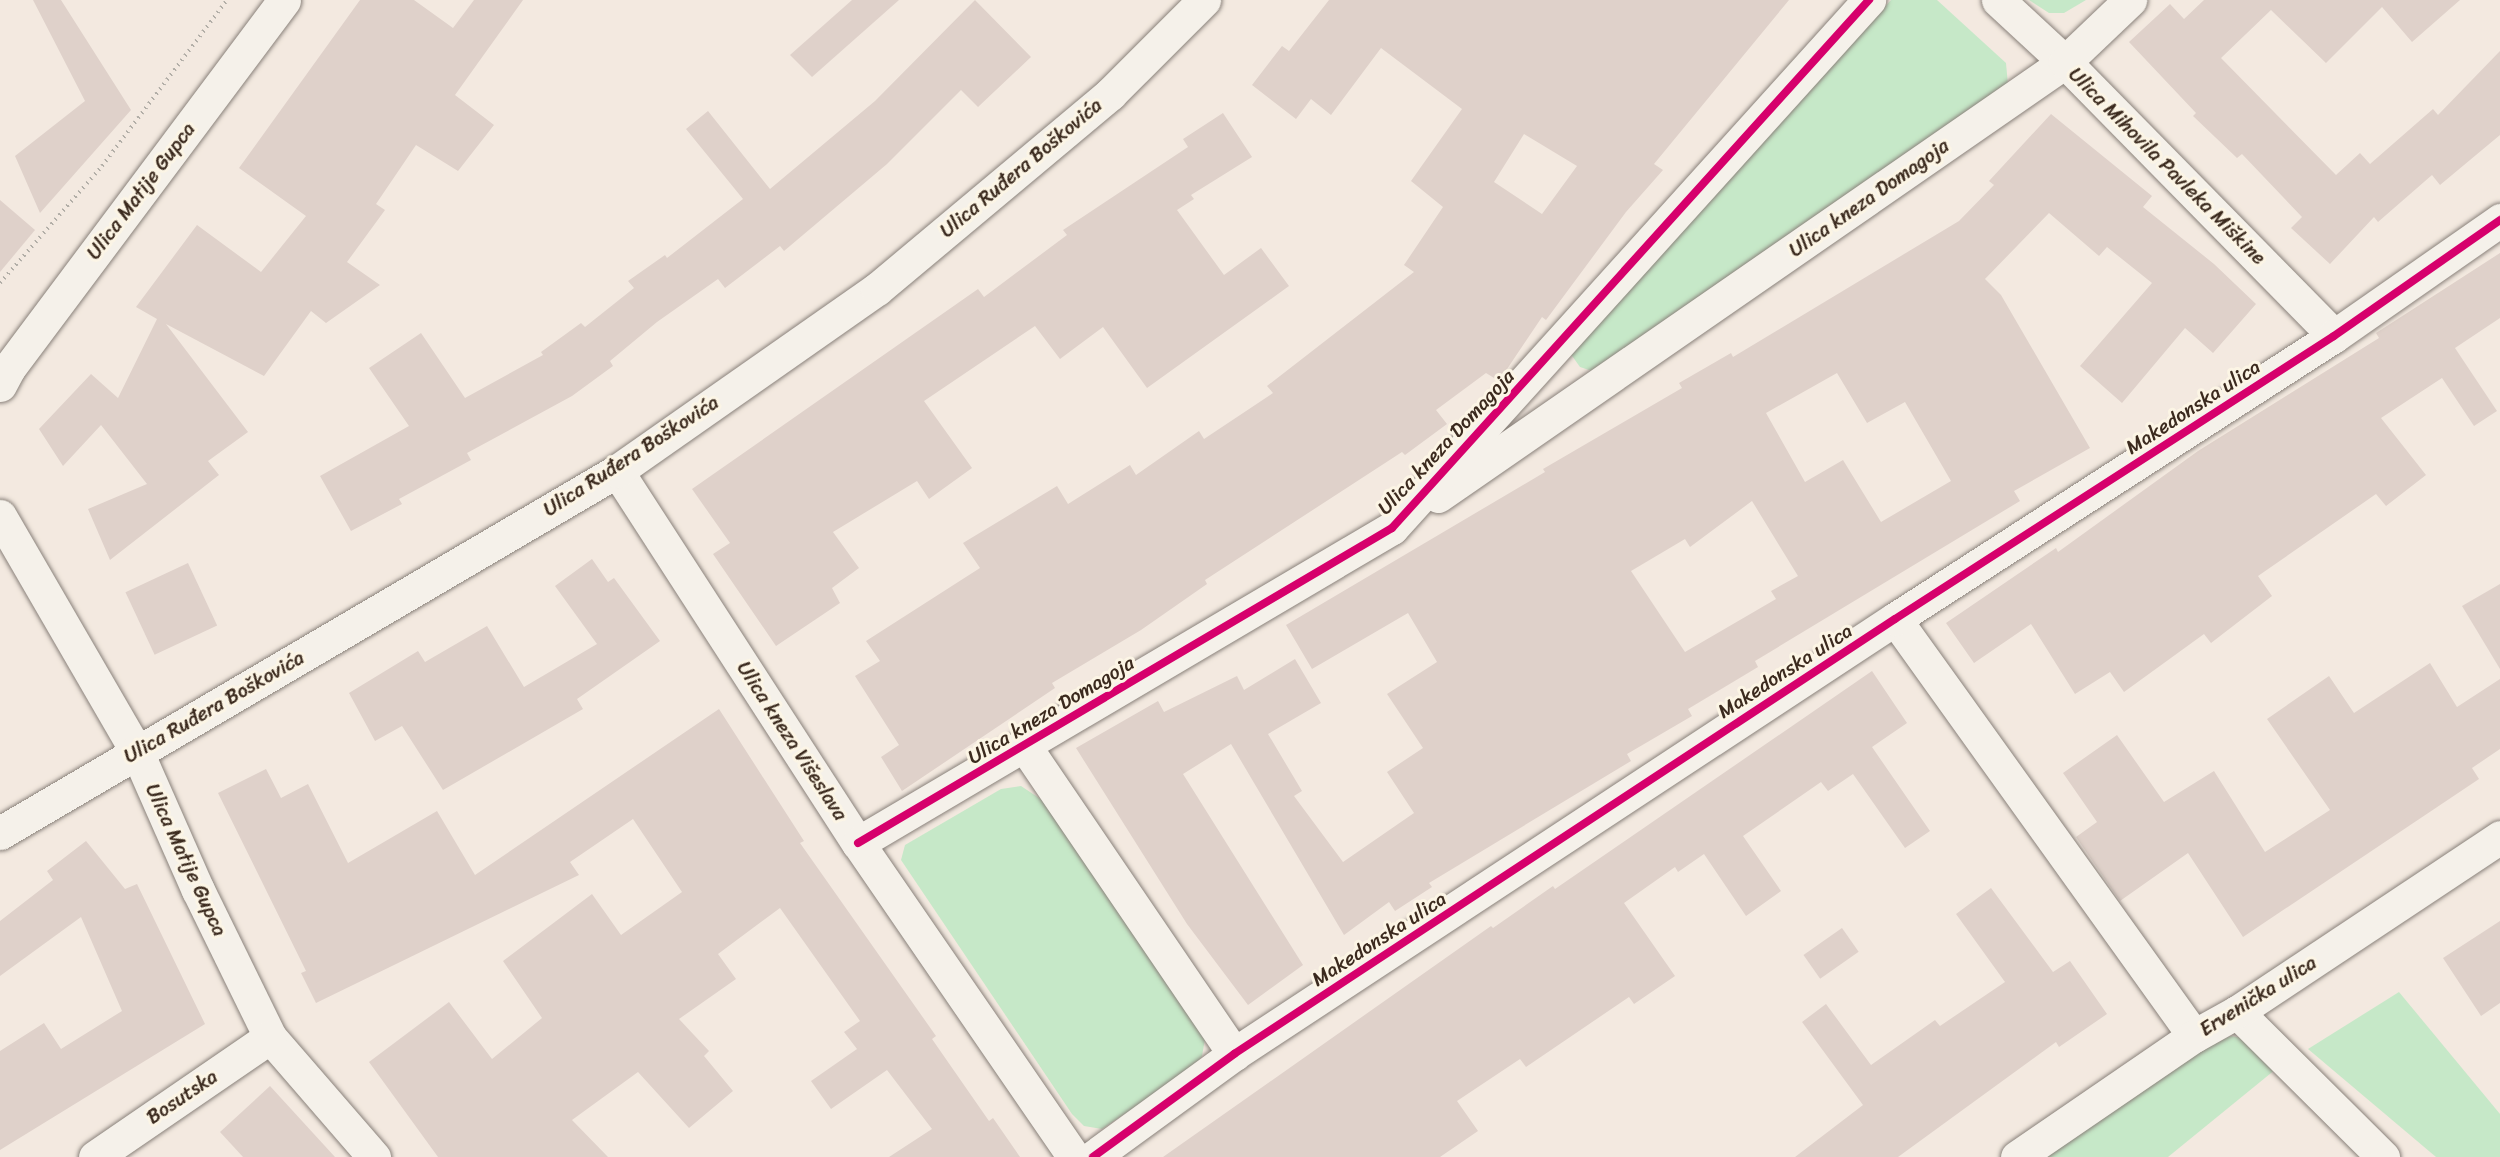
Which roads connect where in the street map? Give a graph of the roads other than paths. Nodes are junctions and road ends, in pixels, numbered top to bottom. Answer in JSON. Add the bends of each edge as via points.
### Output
{"nodes":[{"id":1,"x":284,"y":0,"type":"edge"},
{"id":2,"x":1204,"y":0,"type":"edge"},
{"id":3,"x":1869,"y":0,"type":"edge"},
{"id":4,"x":1998,"y":0,"type":"edge"},
{"id":5,"x":2130,"y":0,"type":"edge"},
{"id":6,"x":2065,"y":62,"type":"junction"},
{"id":7,"x":2500,"y":220,"type":"edge"},
{"id":8,"x":2334,"y":336,"type":"junction"},
{"id":9,"x":0,"y":385,"type":"edge"},
{"id":10,"x":617,"y":471,"type":"junction"},
{"id":11,"x":1392,"y":528,"type":"junction"},
{"id":12,"x":5,"y":538,"type":"edge"},
{"id":13,"x":1895,"y":619,"type":"junction"},
{"id":14,"x":1024,"y":745,"type":"junction"},
{"id":15,"x":137,"y":752,"type":"junction"},
{"id":16,"x":0,"y":833,"type":"edge"},
{"id":17,"x":2500,"y":837,"type":"edge"},
{"id":18,"x":858,"y":843,"type":"junction"},
{"id":19,"x":2237,"y":1012,"type":"junction"},
{"id":20,"x":2194,"y":1036,"type":"junction"},
{"id":21,"x":270,"y":1037,"type":"junction"},
{"id":22,"x":1234,"y":1054,"type":"junction"},
{"id":23,"x":95,"y":1157,"type":"edge"},
{"id":24,"x":374,"y":1157,"type":"edge"},
{"id":25,"x":1074,"y":1157,"type":"edge"},
{"id":26,"x":1093,"y":1157,"type":"edge"},
{"id":27,"x":2017,"y":1157,"type":"edge"},
{"id":28,"x":2383,"y":1157,"type":"edge"}],
"edges":[{"from":1,"to":9,"type":"street","name":"Ulica Matije Gupca"},
{"from":2,"to":10,"type":"street","name":"Ulica Ruđera Boškovića","via":[[1110,94],[877,289]]},
{"from":3,"to":11,"type":"street","name":"Ulica kneza Domagoja"},
{"from":4,"to":6,"type":"street","name":"Ulica Mihovila Pavleka Miškine"},
{"from":5,"to":6,"type":"street","name":"Ulica kneza Domagoja"},
{"from":6,"to":8,"type":"street","name":"Ulica Mihovila Pavleka Miškine"},
{"from":6,"to":11,"type":"street","name":"Ulica kneza Domagoja"},
{"from":7,"to":8,"type":"street","name":"Makedonska ulica"},
{"from":8,"to":13,"type":"street","name":"Makedonska ulica"},
{"from":10,"to":15,"type":"street","name":"Ulica Ruđera Boškovića"},
{"from":10,"to":18,"type":"street","name":"Ulica kneza Višeslava"},
{"from":11,"to":14,"type":"street","name":"Ulica kneza Domagoja"},
{"from":12,"to":15,"type":"street","name":"Ulica Matije Gupca"},
{"from":13,"to":20,"type":"street"},
{"from":13,"to":22,"type":"street","name":"Makedonska ulica"},
{"from":14,"to":18,"type":"street","name":"Ulica kneza Domagoja"},
{"from":14,"to":22,"type":"street"},
{"from":15,"to":16,"type":"street","name":"Ulica Ruđera Boškovića"},
{"from":15,"to":21,"type":"street","name":"Ulica Matije Gupca","via":[[198,890]]},
{"from":17,"to":19,"type":"street","name":"Ervenička ulica"},
{"from":18,"to":25,"type":"street","name":"Ulica kneza Višeslava"},
{"from":19,"to":20,"type":"street","name":"Ervenička ulica"},
{"from":19,"to":28,"type":"street"},
{"from":20,"to":27,"type":"street","name":"Ervenička ulica"},
{"from":21,"to":23,"type":"street","name":"Bosutska"},
{"from":21,"to":24,"type":"street","name":"Ulica Matije Gupca"},
{"from":22,"to":26,"type":"street","name":"Makedonska ulica"}]}
